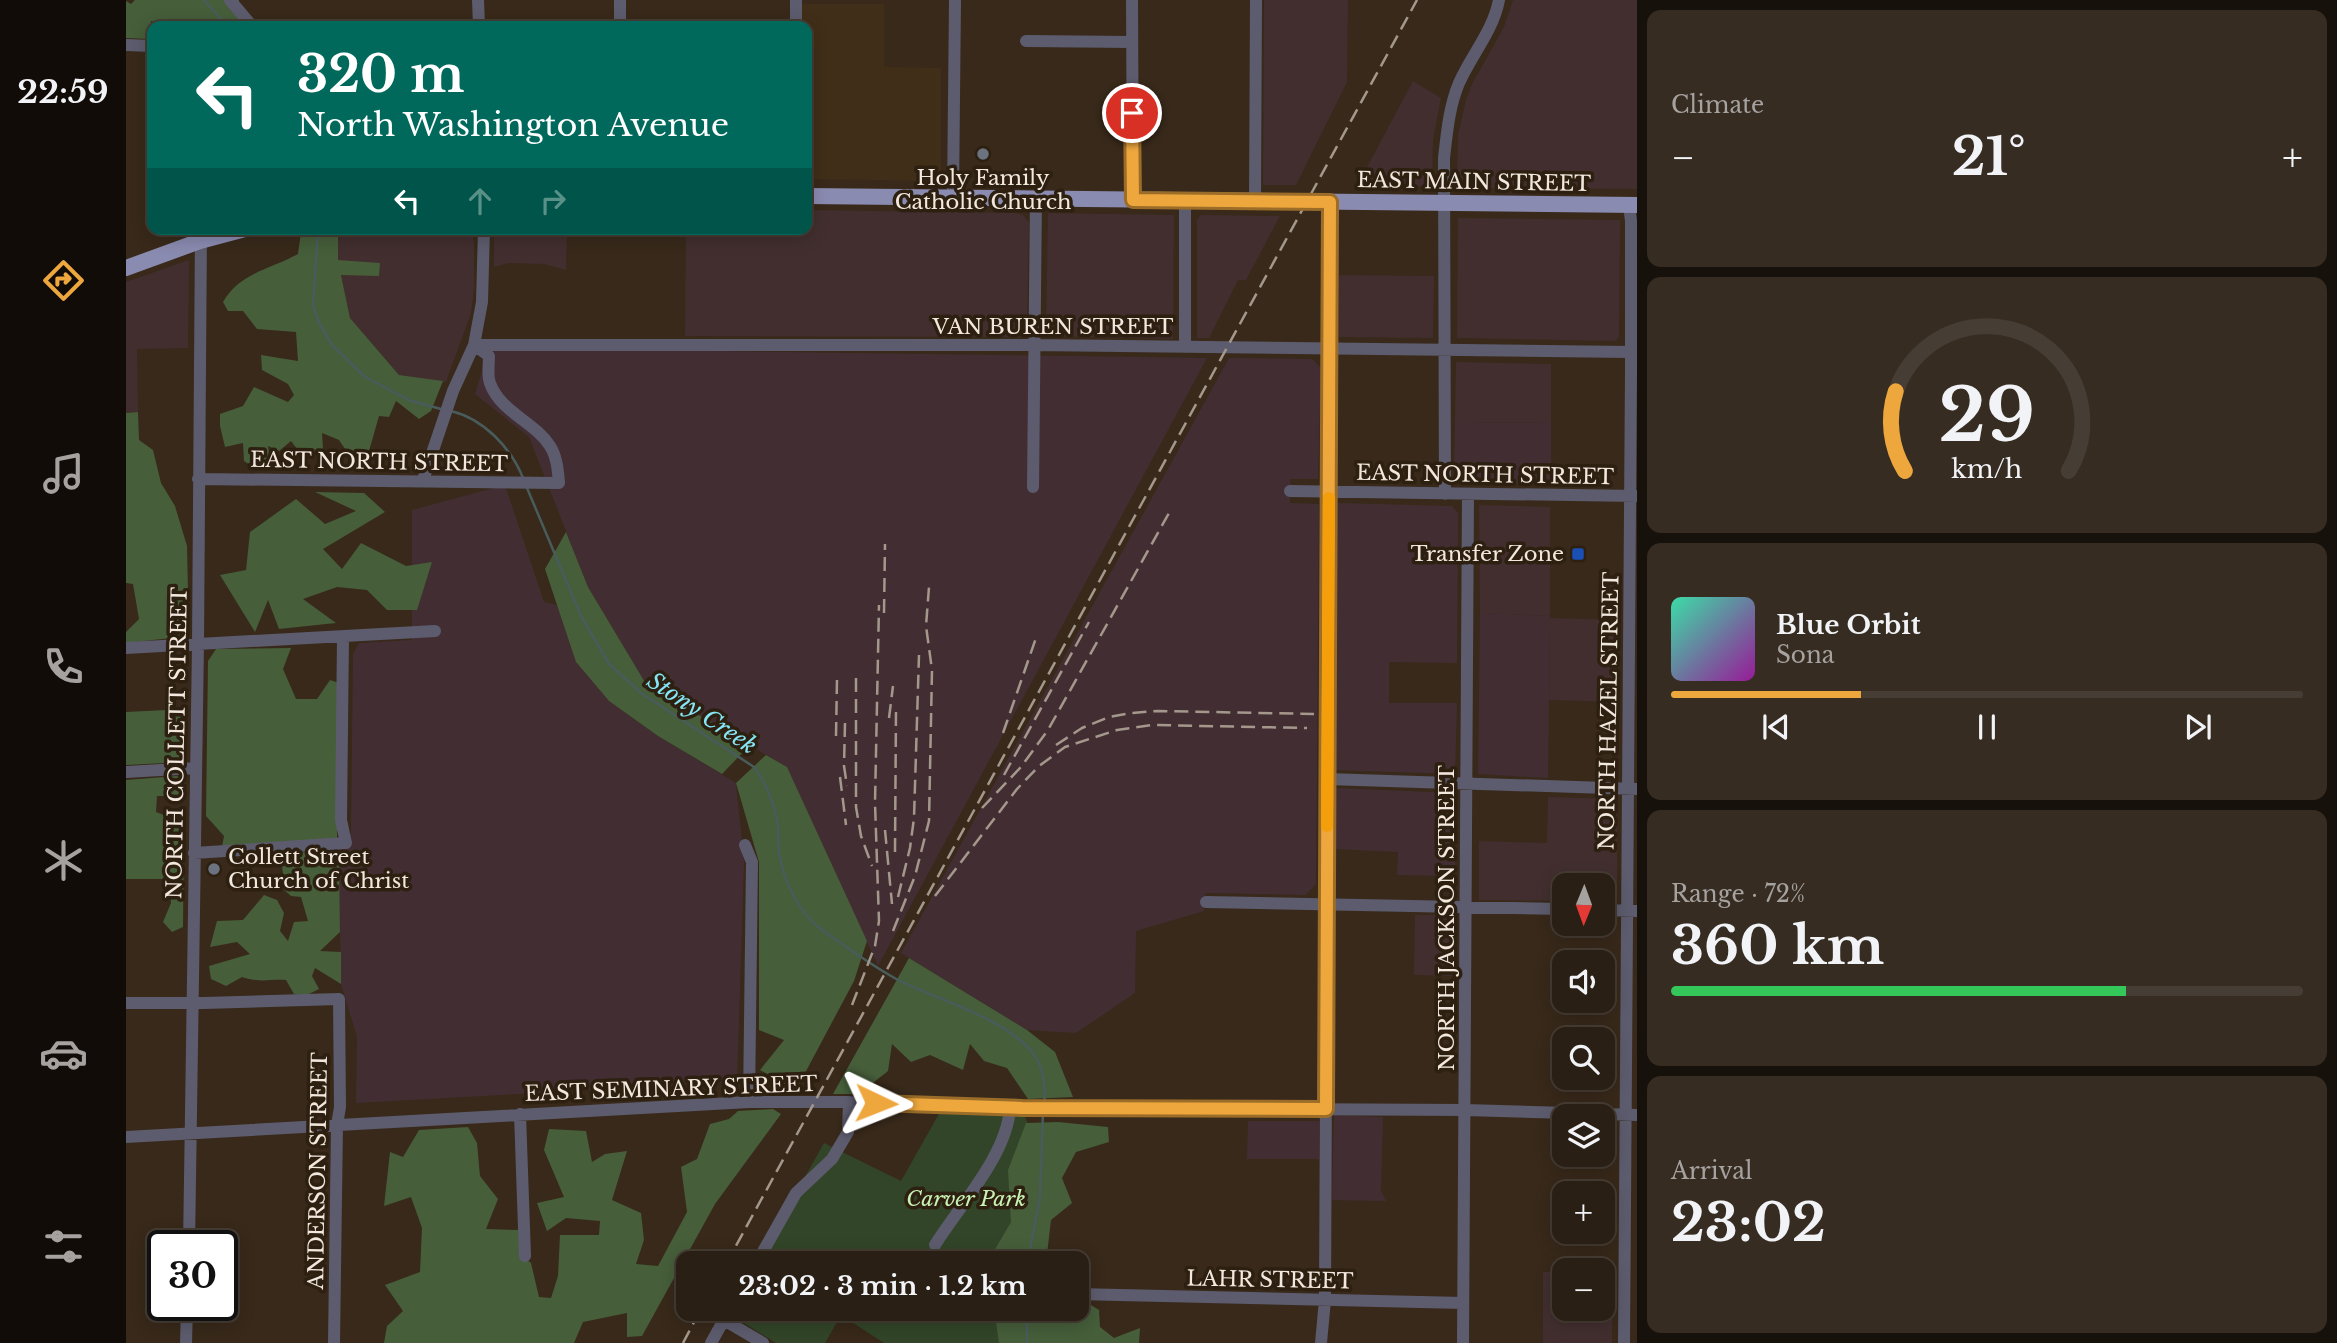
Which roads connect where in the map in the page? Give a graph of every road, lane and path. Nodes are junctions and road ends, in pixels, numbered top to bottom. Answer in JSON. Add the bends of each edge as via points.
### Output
{"nodes":[{"id":1,"x":230,"y":0,"type":"edge"},
{"id":2,"x":478,"y":0,"type":"edge"},
{"id":3,"x":620,"y":0,"type":"edge"},
{"id":4,"x":796,"y":0,"type":"edge"},
{"id":5,"x":955,"y":0,"type":"edge"},
{"id":6,"x":1132,"y":0,"type":"edge"},
{"id":7,"x":1256,"y":0,"type":"edge"},
{"id":8,"x":1499,"y":0,"type":"edge"},
{"id":9,"x":248,"y":21,"type":"edge"},
{"id":10,"x":478,"y":21,"type":"edge"},
{"id":11,"x":620,"y":21,"type":"edge"},
{"id":12,"x":796,"y":21,"type":"edge"},
{"id":13,"x":1026,"y":41,"type":"dead end"},
{"id":14,"x":1132,"y":42,"type":"junction"},
{"id":15,"x":126,"y":45,"type":"edge"},
{"id":16,"x":147,"y":46,"type":"edge"},
{"id":17,"x":812,"y":196,"type":"edge"},
{"id":18,"x":953,"y":197,"type":"junction"},
{"id":19,"x":1036,"y":198,"type":"junction"},
{"id":20,"x":1133,"y":200,"type":"junction"},
{"id":21,"x":1185,"y":200,"type":"junction"},
{"id":22,"x":1255,"y":200,"type":"junction"},
{"id":23,"x":1330,"y":202,"type":"junction"},
{"id":24,"x":1445,"y":203,"type":"junction"},
{"id":25,"x":1633,"y":205,"type":"edge"},
{"id":26,"x":201,"y":235,"type":"edge"},
{"id":27,"x":484,"y":235,"type":"edge"},
{"id":28,"x":126,"y":268,"type":"edge"},
{"id":29,"x":474,"y":345,"type":"junction"},
{"id":30,"x":1034,"y":345,"type":"junction"},
{"id":31,"x":1185,"y":347,"type":"junction"},
{"id":32,"x":1331,"y":348,"type":"junction"},
{"id":33,"x":1445,"y":350,"type":"junction"},
{"id":34,"x":1631,"y":352,"type":"junction"},
{"id":35,"x":198,"y":479,"type":"junction"},
{"id":36,"x":424,"y":480,"type":"junction"},
{"id":37,"x":1033,"y":487,"type":"dead end"},
{"id":38,"x":1290,"y":491,"type":"dead end"},
{"id":39,"x":1329,"y":492,"type":"junction"},
{"id":40,"x":1445,"y":494,"type":"junction"},
{"id":41,"x":1468,"y":494,"type":"junction"},
{"id":42,"x":1634,"y":496,"type":"edge"},
{"id":43,"x":435,"y":631,"type":"dead end"},
{"id":44,"x":343,"y":637,"type":"junction"},
{"id":45,"x":198,"y":644,"type":"junction"},
{"id":46,"x":126,"y":648,"type":"edge"},
{"id":47,"x":195,"y":768,"type":"junction"},
{"id":48,"x":126,"y":772,"type":"edge"},
{"id":49,"x":1327,"y":779,"type":"junction"},
{"id":50,"x":1467,"y":784,"type":"junction"},
{"id":51,"x":1633,"y":789,"type":"edge"},
{"id":52,"x":745,"y":845,"type":"dead end"},
{"id":53,"x":194,"y":853,"type":"junction"},
{"id":54,"x":1206,"y":902,"type":"dead end"},
{"id":55,"x":1326,"y":904,"type":"junction"},
{"id":56,"x":1466,"y":907,"type":"junction"},
{"id":57,"x":1552,"y":909,"type":"edge"},
{"id":58,"x":1632,"y":911,"type":"edge"},
{"id":59,"x":126,"y":1003,"type":"edge"},
{"id":60,"x":192,"y":1003,"type":"junction"},
{"id":61,"x":749,"y":1102,"type":"junction"},
{"id":62,"x":849,"y":1102,"type":"junction"},
{"id":63,"x":1016,"y":1108,"type":"junction"},
{"id":64,"x":1326,"y":1109,"type":"junction"},
{"id":65,"x":1465,"y":1110,"type":"junction"},
{"id":66,"x":520,"y":1114,"type":"junction"},
{"id":67,"x":1631,"y":1115,"type":"edge"},
{"id":68,"x":337,"y":1125,"type":"junction"},
{"id":69,"x":191,"y":1133,"type":"junction"},
{"id":70,"x":126,"y":1137,"type":"edge"},
{"id":71,"x":188,"y":1230,"type":"edge"},
{"id":72,"x":935,"y":1245,"type":"dead end"},
{"id":73,"x":763,"y":1251,"type":"edge"},
{"id":74,"x":525,"y":1256,"type":"dead end"},
{"id":75,"x":1089,"y":1294,"type":"edge"},
{"id":76,"x":1325,"y":1300,"type":"junction"},
{"id":77,"x":1463,"y":1303,"type":"junction"},
{"id":78,"x":187,"y":1321,"type":"edge"},
{"id":79,"x":724,"y":1321,"type":"edge"},
{"id":80,"x":735,"y":1321,"type":"edge"},
{"id":81,"x":186,"y":1343,"type":"edge"},
{"id":82,"x":334,"y":1343,"type":"edge"},
{"id":83,"x":711,"y":1343,"type":"edge"},
{"id":84,"x":763,"y":1343,"type":"edge"},
{"id":85,"x":1321,"y":1343,"type":"edge"},
{"id":86,"x":1463,"y":1343,"type":"edge"},
{"id":87,"x":1624,"y":1343,"type":"edge"}],
"edges":[{"from":1,"to":9,"type":"street"},
{"from":2,"to":10,"type":"street"},
{"from":3,"to":11,"type":"street"},
{"from":4,"to":12,"type":"street"},
{"from":5,"to":18,"type":"street"},
{"from":6,"to":14,"type":"street"},
{"from":7,"to":22,"type":"street"},
{"from":8,"to":24,"type":"street","via":[[1492,25],[1460,83],[1449,115]]},
{"from":13,"to":14,"type":"street"},
{"from":14,"to":20,"type":"street"},
{"from":15,"to":16,"type":"street"},
{"from":17,"to":18,"type":"main road","name":"EAST MAIN STREET"},
{"from":18,"to":19,"type":"main road","name":"EAST MAIN STREET"},
{"from":19,"to":20,"type":"main road","name":"EAST MAIN STREET"},
{"from":19,"to":30,"type":"street"},
{"from":20,"to":21,"type":"main road","name":"EAST MAIN STREET"},
{"from":21,"to":22,"type":"main road","name":"EAST MAIN STREET"},
{"from":21,"to":31,"type":"street"},
{"from":22,"to":23,"type":"main road","name":"EAST MAIN STREET"},
{"from":23,"to":24,"type":"main road","name":"EAST MAIN STREET"},
{"from":23,"to":32,"type":"street"},
{"from":24,"to":25,"type":"main road","name":"EAST MAIN STREET"},
{"from":24,"to":33,"type":"street"},
{"from":25,"to":34,"type":"street","name":"NORTH HAZEL STREET"},
{"from":26,"to":28,"type":"main road"},
{"from":26,"to":35,"type":"street","name":"NORTH COLLETT STREET"},
{"from":27,"to":29,"type":"street","via":[[482,302]]},
{"from":29,"to":30,"type":"street","name":"VAN BUREN STREET"},
{"from":29,"to":36,"type":"street","via":[[453,391]]},
{"from":29,"to":36,"type":"street","name":"EAST NORTH STREET","via":[[489,356],[489,382],[495,394],[552,448],[559,483]]},
{"from":30,"to":31,"type":"street","name":"VAN BUREN STREET"},
{"from":30,"to":37,"type":"street"},
{"from":31,"to":32,"type":"street","name":"VAN BUREN STREET"},
{"from":32,"to":33,"type":"street","name":"VAN BUREN STREET"},
{"from":32,"to":39,"type":"street"},
{"from":33,"to":34,"type":"street","name":"VAN BUREN STREET"},
{"from":33,"to":40,"type":"street"},
{"from":34,"to":42,"type":"street","name":"NORTH HAZEL STREET"},
{"from":35,"to":36,"type":"street","name":"EAST NORTH STREET"},
{"from":35,"to":45,"type":"street","name":"NORTH COLLETT STREET"},
{"from":38,"to":39,"type":"street","name":"EAST NORTH STREET"},
{"from":39,"to":40,"type":"street","name":"EAST NORTH STREET"},
{"from":39,"to":49,"type":"street"},
{"from":40,"to":41,"type":"street","name":"EAST NORTH STREET"},
{"from":41,"to":42,"type":"street","name":"EAST NORTH STREET"},
{"from":41,"to":50,"type":"street","name":"NORTH JACKSON STREET"},
{"from":42,"to":51,"type":"street","name":"NORTH HAZEL STREET"},
{"from":43,"to":44,"type":"street"},
{"from":44,"to":45,"type":"street"},
{"from":44,"to":53,"type":"street","via":[[341,820],[345,843]]},
{"from":45,"to":46,"type":"street"},
{"from":45,"to":47,"type":"street","name":"NORTH COLLETT STREET"},
{"from":47,"to":48,"type":"street"},
{"from":47,"to":53,"type":"street","name":"NORTH COLLETT STREET"},
{"from":49,"to":50,"type":"street"},
{"from":49,"to":55,"type":"street"},
{"from":50,"to":51,"type":"street"},
{"from":50,"to":56,"type":"street","name":"NORTH JACKSON STREET"},
{"from":51,"to":58,"type":"street","name":"NORTH HAZEL STREET"},
{"from":52,"to":61,"type":"street","via":[[752,862]]},
{"from":53,"to":60,"type":"street","name":"NORTH COLLETT STREET"},
{"from":54,"to":55,"type":"street"},
{"from":55,"to":56,"type":"street"},
{"from":55,"to":64,"type":"street"},
{"from":56,"to":57,"type":"street"},
{"from":56,"to":65,"type":"street","name":"NORTH JACKSON STREET"},
{"from":58,"to":67,"type":"street","name":"NORTH HAZEL STREET"},
{"from":59,"to":60,"type":"street"},
{"from":60,"to":68,"type":"street","name":"ANDERSON STREET","via":[[339,999]]},
{"from":60,"to":69,"type":"street","name":"NORTH COLLETT STREET"},
{"from":61,"to":62,"type":"street","name":"EAST SEMINARY STREET"},
{"from":61,"to":66,"type":"street","name":"EAST SEMINARY STREET"},
{"from":62,"to":63,"type":"street","name":"EAST SEMINARY STREET"},
{"from":62,"to":73,"type":"street","via":[[848,1132],[832,1159],[796,1193]]},
{"from":63,"to":64,"type":"street","name":"EAST SEMINARY STREET"},
{"from":63,"to":72,"type":"street","via":[[1000,1148]]},
{"from":64,"to":65,"type":"street","name":"EAST SEMINARY STREET"},
{"from":64,"to":76,"type":"street"},
{"from":65,"to":67,"type":"street","name":"EAST SEMINARY STREET"},
{"from":65,"to":77,"type":"street","name":"NORTH JACKSON STREET"},
{"from":66,"to":68,"type":"street","name":"EAST SEMINARY STREET"},
{"from":66,"to":74,"type":"street"},
{"from":67,"to":87,"type":"street","name":"NORTH HAZEL STREET"},
{"from":68,"to":69,"type":"street","name":"EAST SEMINARY STREET"},
{"from":68,"to":82,"type":"street","name":"ANDERSON STREET"},
{"from":69,"to":70,"type":"street","name":"EAST SEMINARY STREET"},
{"from":69,"to":71,"type":"street","name":"NORTH COLLETT STREET"},
{"from":75,"to":76,"type":"street","name":"LAHR STREET"},
{"from":76,"to":77,"type":"street","name":"LAHR STREET"},
{"from":76,"to":85,"type":"street"},
{"from":77,"to":86,"type":"street","name":"NORTH JACKSON STREET"},
{"from":78,"to":81,"type":"street"},
{"from":79,"to":83,"type":"street"},
{"from":80,"to":84,"type":"street"}]}
